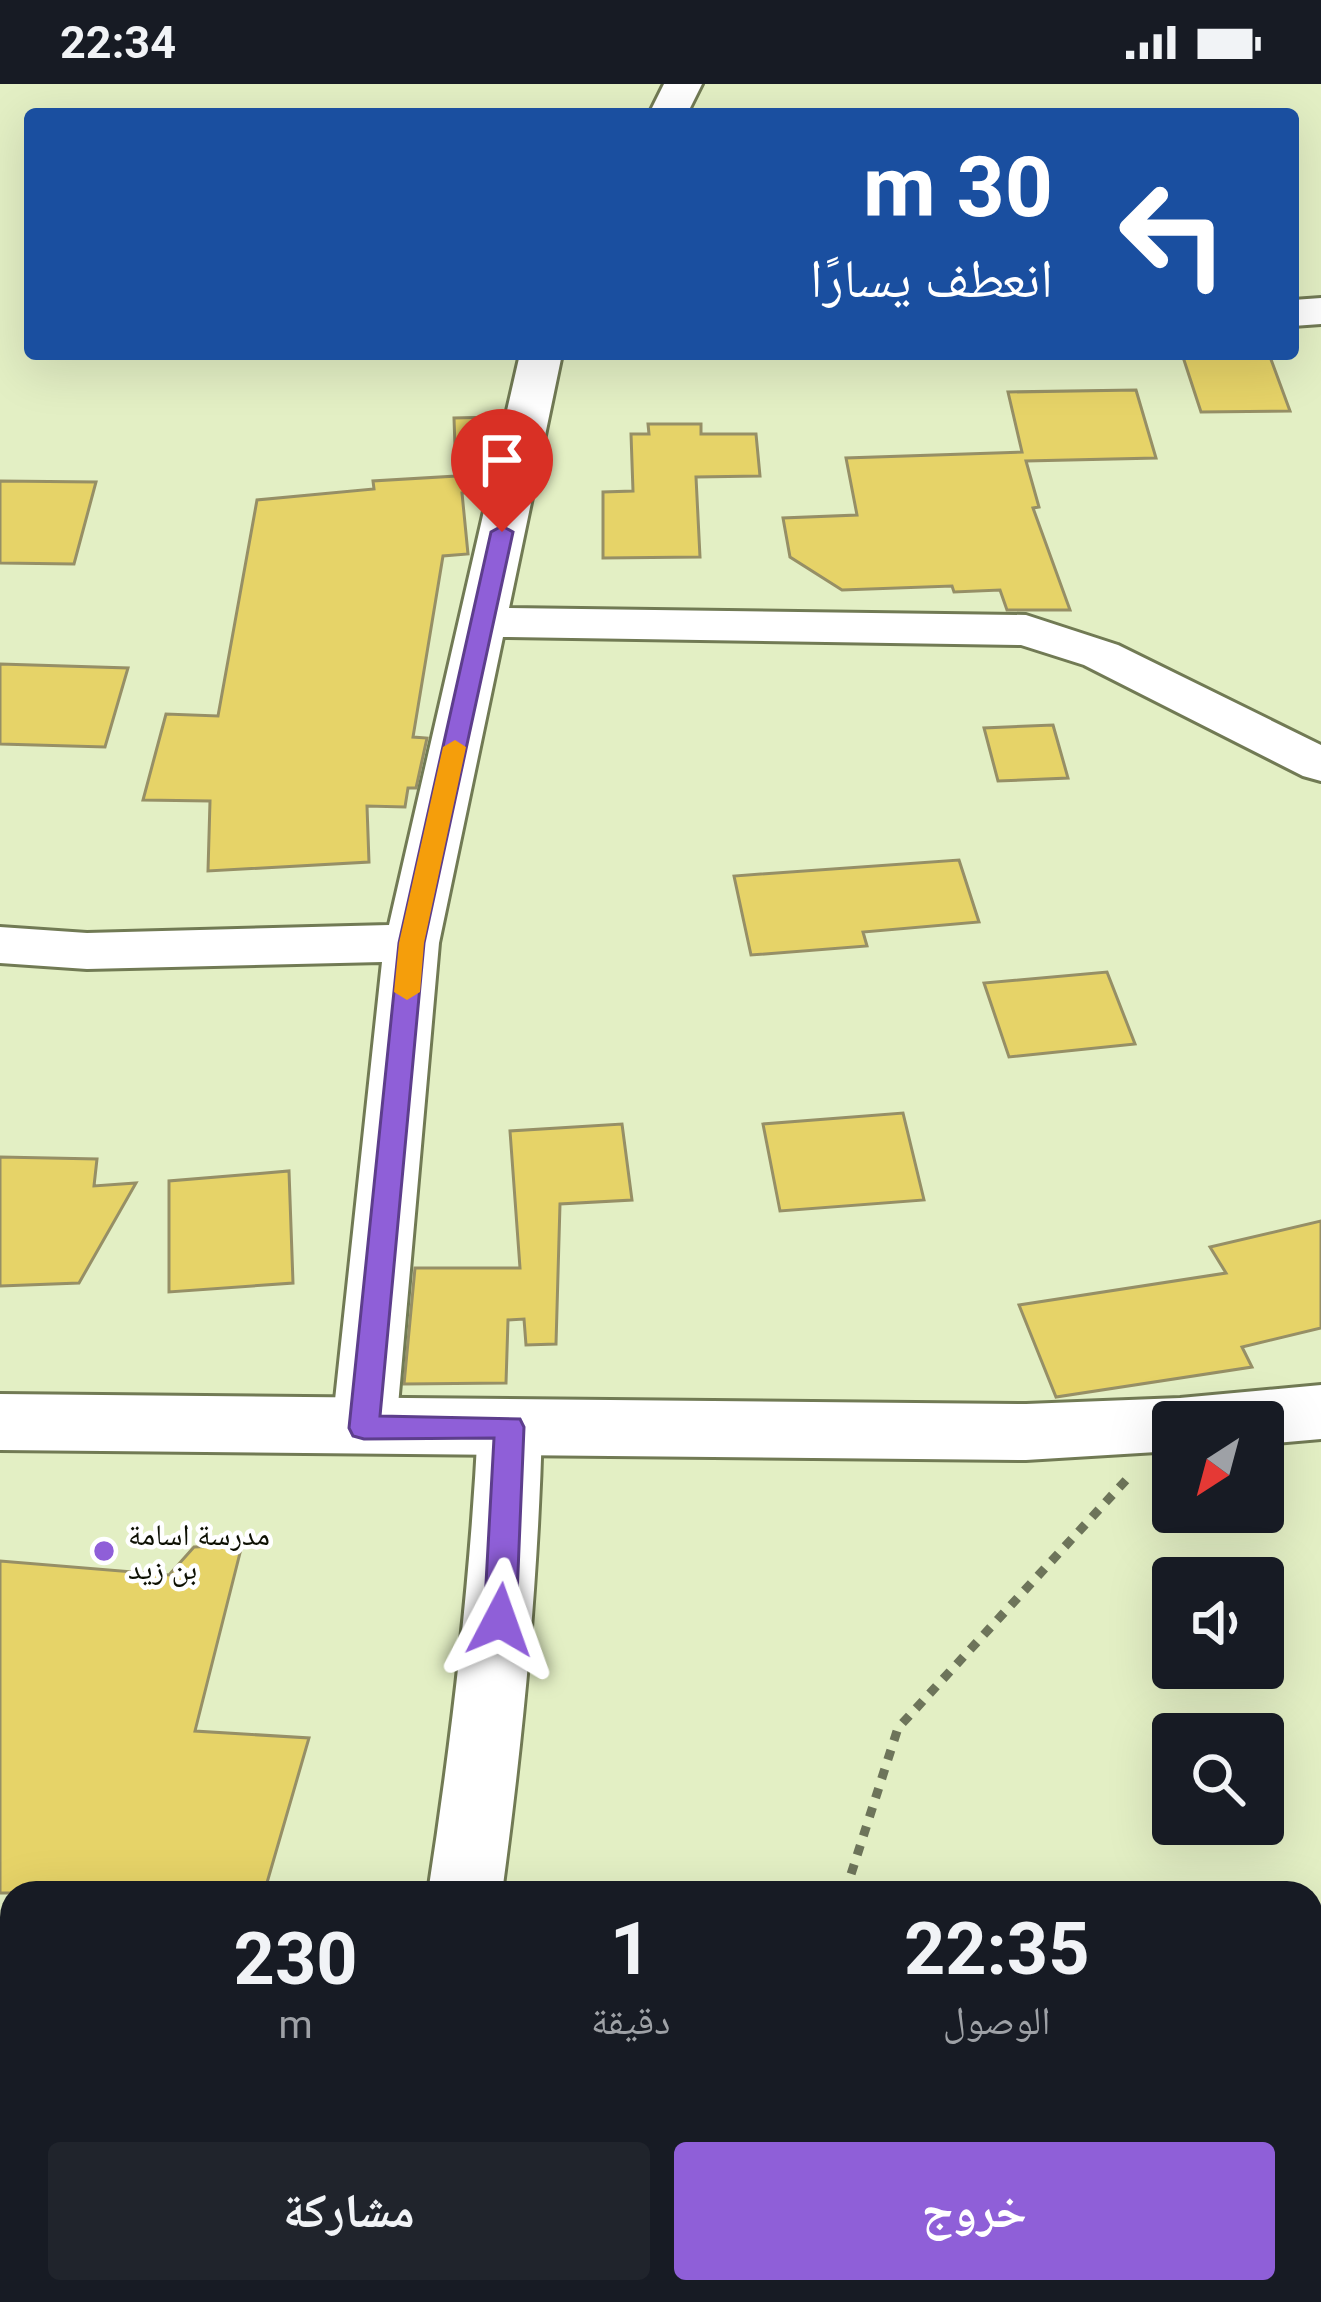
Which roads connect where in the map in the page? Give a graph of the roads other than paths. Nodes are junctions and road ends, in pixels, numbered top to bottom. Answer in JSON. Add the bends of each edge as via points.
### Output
{"nodes":[{"id":1,"x":540,"y":360,"type":"edge"},
{"id":2,"x":482,"y":622,"type":"junction"},
{"id":3,"x":1321,"y":765,"type":"edge"},
{"id":4,"x":412,"y":943,"type":"junction"},
{"id":5,"x":0,"y":945,"type":"edge"},
{"id":6,"x":1321,"y":1412,"type":"edge"},
{"id":7,"x":1284,"y":1418,"type":"edge"},
{"id":8,"x":0,"y":1422,"type":"edge"},
{"id":9,"x":510,"y":1427,"type":"junction"},
{"id":10,"x":364,"y":1428,"type":"junction"},
{"id":11,"x":1152,"y":1436,"type":"edge"},
{"id":12,"x":467,"y":1881,"type":"edge"}],
"edges":[{"from":1,"to":2,"type":"street"},
{"from":2,"to":3,"type":"street","via":[[1026,630],[1101,655]]},
{"from":2,"to":4,"type":"street"},
{"from":4,"to":5,"type":"street","via":[[87,951]]},
{"from":4,"to":10,"type":"street"},
{"from":6,"to":7,"type":"street"},
{"from":8,"to":10,"type":"street"},
{"from":9,"to":10,"type":"street"},
{"from":9,"to":11,"type":"street"},
{"from":9,"to":12,"type":"street","via":[[492,1704]]}]}
